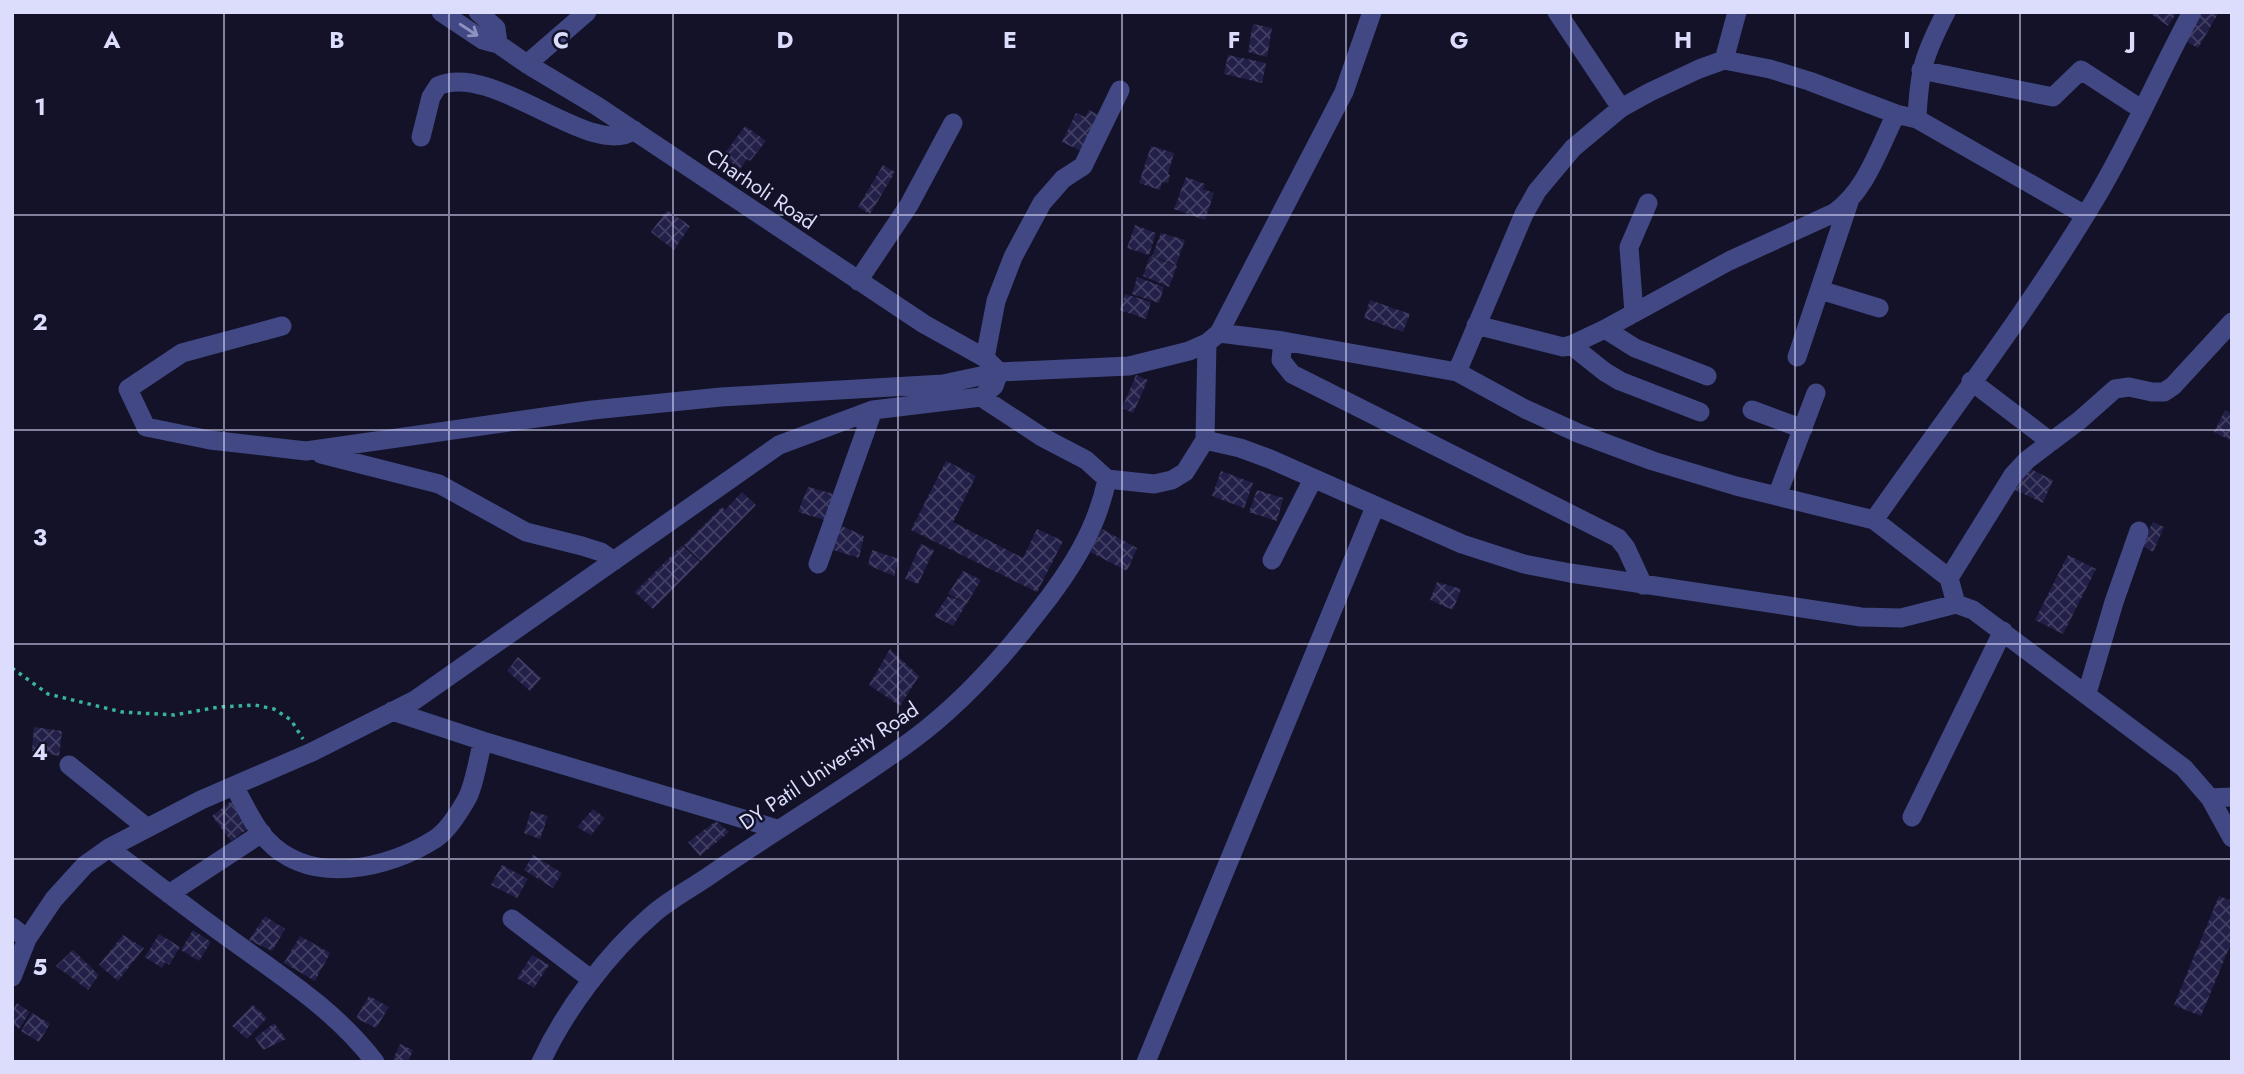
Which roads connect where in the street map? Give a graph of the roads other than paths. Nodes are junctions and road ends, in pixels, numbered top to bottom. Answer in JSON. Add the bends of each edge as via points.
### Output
{"nodes":[{"id":1,"x":441,"y":12,"type":"edge"},
{"id":2,"x":478,"y":12,"type":"edge"},
{"id":3,"x":587,"y":12,"type":"edge"},
{"id":4,"x":1372,"y":12,"type":"edge"},
{"id":5,"x":1558,"y":12,"type":"edge"},
{"id":6,"x":1737,"y":12,"type":"edge"},
{"id":7,"x":1946,"y":12,"type":"edge"},
{"id":8,"x":2192,"y":12,"type":"edge"},
{"id":9,"x":498,"y":44,"type":"junction"},
{"id":10,"x":1724,"y":61,"type":"junction"},
{"id":11,"x":527,"y":64,"type":"junction"},
{"id":12,"x":1921,"y":70,"type":"junction"},
{"id":13,"x":1120,"y":90,"type":"dead end"},
{"id":14,"x":1621,"y":108,"type":"junction"},
{"id":15,"x":2141,"y":109,"type":"junction"},
{"id":16,"x":1896,"y":114,"type":"junction"},
{"id":17,"x":1917,"y":119,"type":"junction"},
{"id":18,"x":953,"y":123,"type":"dead end"},
{"id":19,"x":634,"y":130,"type":"junction"},
{"id":20,"x":421,"y":137,"type":"dead end"},
{"id":21,"x":1849,"y":202,"type":"junction"},
{"id":22,"x":1648,"y":203,"type":"dead end"},
{"id":23,"x":2085,"y":215,"type":"junction"},
{"id":24,"x":858,"y":281,"type":"junction"},
{"id":25,"x":1820,"y":290,"type":"junction"},
{"id":26,"x":1879,"y":308,"type":"dead end"},
{"id":27,"x":1634,"y":313,"type":"junction"},
{"id":28,"x":2232,"y":322,"type":"edge"},
{"id":29,"x":1476,"y":325,"type":"junction"},
{"id":30,"x":282,"y":326,"type":"dead end"},
{"id":31,"x":1605,"y":329,"type":"junction"},
{"id":32,"x":1213,"y":338,"type":"junction"},
{"id":33,"x":1283,"y":341,"type":"junction"},
{"id":34,"x":1571,"y":345,"type":"junction"},
{"id":35,"x":1797,"y":356,"type":"dead end"},
{"id":36,"x":992,"y":365,"type":"junction"},
{"id":37,"x":1457,"y":372,"type":"junction"},
{"id":38,"x":1707,"y":376,"type":"dead end"},
{"id":39,"x":1971,"y":381,"type":"junction"},
{"id":40,"x":1816,"y":393,"type":"dead end"},
{"id":41,"x":981,"y":397,"type":"junction"},
{"id":42,"x":873,"y":410,"type":"junction"},
{"id":43,"x":1752,"y":410,"type":"dead end"},
{"id":44,"x":1699,"y":412,"type":"dead end"},
{"id":45,"x":1802,"y":429,"type":"junction"},
{"id":46,"x":1205,"y":440,"type":"junction"},
{"id":47,"x":2050,"y":442,"type":"junction"},
{"id":48,"x":306,"y":451,"type":"junction"},
{"id":49,"x":1107,"y":479,"type":"junction"},
{"id":50,"x":1313,"y":479,"type":"junction"},
{"id":51,"x":1777,"y":496,"type":"junction"},
{"id":52,"x":1375,"y":507,"type":"junction"},
{"id":53,"x":1874,"y":520,"type":"junction"},
{"id":54,"x":2139,"y":531,"type":"dead end"},
{"id":55,"x":614,"y":561,"type":"junction"},
{"id":56,"x":1272,"y":561,"type":"dead end"},
{"id":57,"x":818,"y":564,"type":"dead end"},
{"id":58,"x":1949,"y":578,"type":"junction"},
{"id":59,"x":1643,"y":585,"type":"junction"},
{"id":60,"x":1956,"y":604,"type":"junction"},
{"id":61,"x":2003,"y":631,"type":"junction"},
{"id":62,"x":2087,"y":693,"type":"junction"},
{"id":63,"x":392,"y":711,"type":"junction"},
{"id":64,"x":483,"y":741,"type":"junction"},
{"id":65,"x":69,"y":765,"type":"dead end"},
{"id":66,"x":234,"y":786,"type":"junction"},
{"id":67,"x":2232,"y":797,"type":"edge"},
{"id":68,"x":2210,"y":798,"type":"junction"},
{"id":69,"x":1912,"y":817,"type":"dead end"},
{"id":70,"x":146,"y":827,"type":"junction"},
{"id":71,"x":777,"y":829,"type":"junction"},
{"id":72,"x":262,"y":833,"type":"junction"},
{"id":73,"x":2232,"y":838,"type":"edge"},
{"id":74,"x":110,"y":848,"type":"junction"},
{"id":75,"x":169,"y":894,"type":"junction"},
{"id":76,"x":512,"y":919,"type":"dead end"},
{"id":77,"x":20,"y":933,"type":"edge"},
{"id":78,"x":12,"y":976,"type":"edge"},
{"id":79,"x":592,"y":980,"type":"junction"},
{"id":80,"x":375,"y":1062,"type":"edge"},
{"id":81,"x":541,"y":1062,"type":"edge"},
{"id":82,"x":1146,"y":1062,"type":"edge"}],
"edges":[{"from":1,"to":9,"type":"street","name":"Charholi Road","one_way":true,"via":[[483,40]]},
{"from":2,"to":9,"type":"street","name":"Charholi Road","via":[[496,28]]},
{"from":3,"to":11,"type":"street"},
{"from":4,"to":32,"type":"street","via":[[1344,92]]},
{"from":5,"to":14,"type":"street"},
{"from":6,"to":10,"type":"street"},
{"from":7,"to":12,"type":"street"},
{"from":8,"to":15,"type":"street"},
{"from":9,"to":11,"type":"street","name":"Charholi Road"},
{"from":10,"to":14,"type":"street"},
{"from":10,"to":16,"type":"street","via":[[1809,81]]},
{"from":11,"to":19,"type":"street","name":"Charholi Road"},
{"from":12,"to":15,"type":"street","via":[[2053,97],[2081,70]]},
{"from":12,"to":17,"type":"street"},
{"from":13,"to":36,"type":"street","via":[[1083,166],[1063,179],[1042,203],[1013,257],[996,301]]},
{"from":14,"to":29,"type":"street","via":[[1573,148],[1537,191]]},
{"from":15,"to":23,"type":"street"},
{"from":16,"to":17,"type":"street"},
{"from":16,"to":21,"type":"street"},
{"from":17,"to":23,"type":"street"},
{"from":18,"to":24,"type":"street","via":[[909,205]]},
{"from":19,"to":20,"type":"street","via":[[626,136],[608,136],[500,92],[457,82],[438,86]]},
{"from":19,"to":24,"type":"street","name":"Charholi Road"},
{"from":21,"to":25,"type":"street"},
{"from":21,"to":27,"type":"street"},
{"from":22,"to":27,"type":"street","via":[[1629,247]]},
{"from":23,"to":39,"type":"street"},
{"from":24,"to":36,"type":"street","name":"Charholi Road"},
{"from":25,"to":26,"type":"street"},
{"from":25,"to":35,"type":"street"},
{"from":27,"to":31,"type":"street"},
{"from":28,"to":47,"type":"street","via":[[2164,392],[2115,389]]},
{"from":29,"to":34,"type":"street","via":[[1556,346]]},
{"from":29,"to":37,"type":"street"},
{"from":30,"to":48,"type":"street","via":[[182,353],[128,389],[146,427]]},
{"from":31,"to":34,"type":"street"},
{"from":31,"to":38,"type":"street","via":[[1636,348]]},
{"from":32,"to":33,"type":"street"},
{"from":32,"to":36,"type":"street","via":[[1189,351],[1129,366]]},
{"from":32,"to":46,"type":"street"},
{"from":33,"to":37,"type":"street"},
{"from":33,"to":59,"type":"street","via":[[1281,360],[1293,374],[1618,538]]},
{"from":34,"to":44,"type":"street","via":[[1620,381]]},
{"from":36,"to":41,"type":"street","via":[[994,386]]},
{"from":36,"to":48,"type":"street","via":[[943,384],[720,397],[593,410]]},
{"from":37,"to":51,"type":"street","via":[[1578,433],[1691,474]]},
{"from":39,"to":47,"type":"street"},
{"from":39,"to":53,"type":"street"},
{"from":40,"to":45,"type":"street"},
{"from":41,"to":42,"type":"street"},
{"from":41,"to":49,"type":"street","via":[[1086,460]]},
{"from":42,"to":55,"type":"street","via":[[779,445]]},
{"from":42,"to":57,"type":"street"},
{"from":43,"to":45,"type":"street"},
{"from":45,"to":51,"type":"street"},
{"from":46,"to":49,"type":"street","via":[[1185,472],[1172,481],[1154,484]]},
{"from":46,"to":50,"type":"street","via":[[1240,448]]},
{"from":47,"to":58,"type":"street","via":[[2013,475]]},
{"from":48,"to":55,"type":"street","via":[[439,484],[526,532],[582,546]]},
{"from":49,"to":71,"type":"street","name":"DY Patil University Road","via":[[1087,538],[1054,591],[965,698],[911,741]]},
{"from":50,"to":52,"type":"street"},
{"from":50,"to":56,"type":"street"},
{"from":51,"to":53,"type":"street"},
{"from":52,"to":59,"type":"street","via":[[1514,561]]},
{"from":52,"to":82,"type":"street"},
{"from":53,"to":58,"type":"street"},
{"from":54,"to":62,"type":"street"},
{"from":55,"to":63,"type":"street","via":[[415,700]]},
{"from":58,"to":60,"type":"street"},
{"from":59,"to":60,"type":"street","via":[[1861,617],[1901,618]]},
{"from":60,"to":61,"type":"street"},
{"from":61,"to":62,"type":"street"},
{"from":61,"to":69,"type":"street"},
{"from":62,"to":68,"type":"street","via":[[2184,768]]},
{"from":63,"to":64,"type":"street"},
{"from":63,"to":66,"type":"street"},
{"from":64,"to":71,"type":"street"},
{"from":64,"to":72,"type":"street","via":[[467,800],[438,838],[385,864],[331,869],[308,865],[278,849]]},
{"from":65,"to":70,"type":"street"},
{"from":66,"to":70,"type":"street"},
{"from":66,"to":72,"type":"street"},
{"from":67,"to":68,"type":"street"},
{"from":68,"to":73,"type":"street"},
{"from":70,"to":74,"type":"street"},
{"from":71,"to":79,"type":"street","name":"DY Patil University Road","via":[[652,915]]},
{"from":72,"to":75,"type":"street"},
{"from":74,"to":75,"type":"street"},
{"from":74,"to":77,"type":"street","via":[[73,877]]},
{"from":75,"to":80,"type":"street","via":[[320,1004]]},
{"from":76,"to":79,"type":"street"},
{"from":77,"to":78,"type":"street"},
{"from":79,"to":81,"type":"street","name":"DY Patil University Road"}]}
